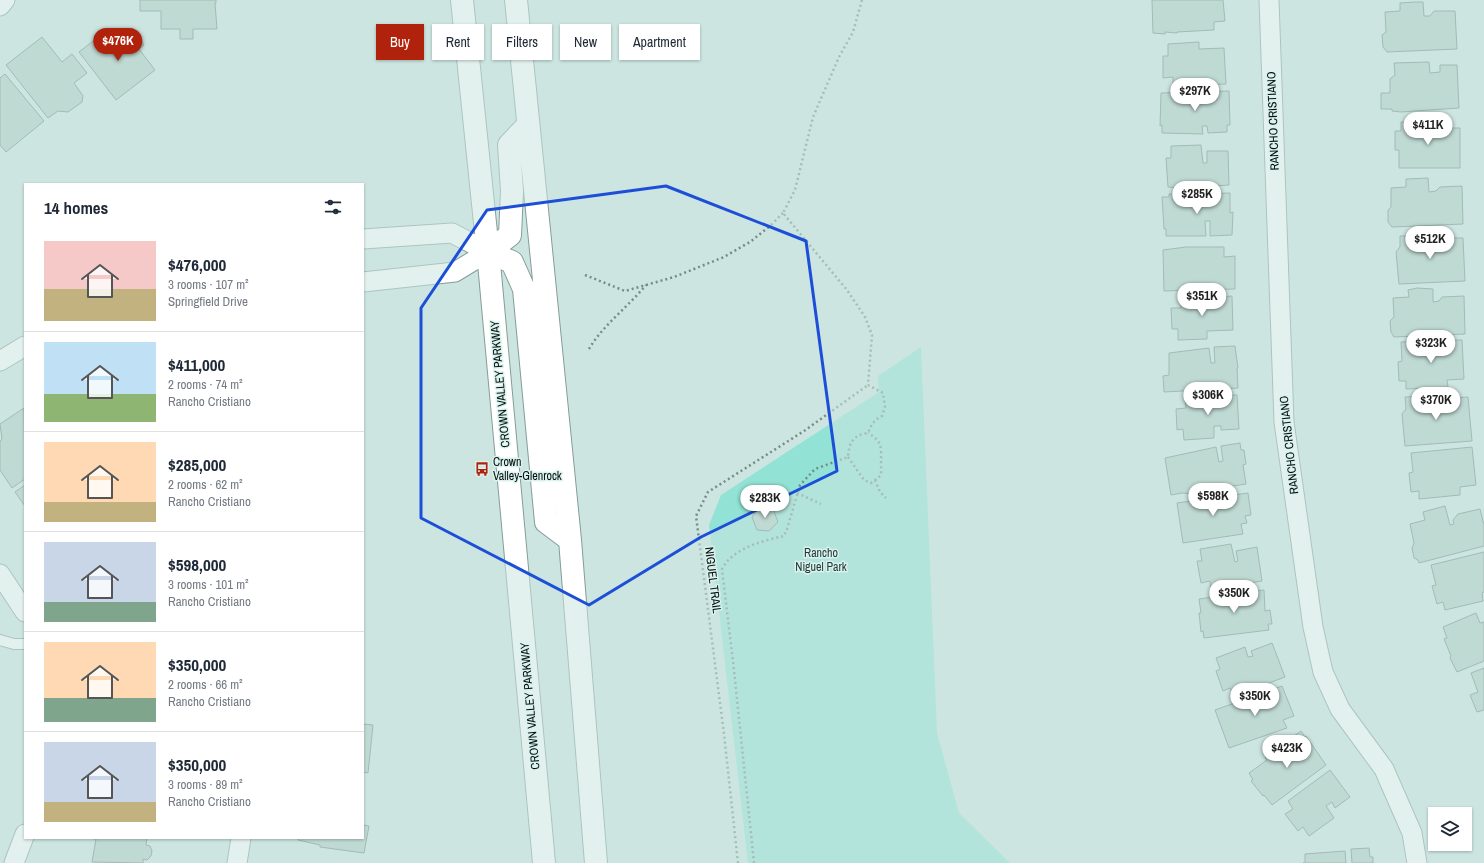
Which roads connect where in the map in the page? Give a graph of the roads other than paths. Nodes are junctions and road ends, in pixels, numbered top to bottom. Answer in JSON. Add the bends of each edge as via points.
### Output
{"nodes":[{"id":1,"x":5,"y":0,"type":"edge"},
{"id":2,"x":462,"y":0,"type":"edge"},
{"id":3,"x":516,"y":0,"type":"edge"},
{"id":4,"x":1269,"y":0,"type":"edge"},
{"id":5,"x":0,"y":6,"type":"edge"},
{"id":6,"x":527,"y":126,"type":"junction"},
{"id":7,"x":364,"y":239,"type":"edge"},
{"id":8,"x":488,"y":252,"type":"junction"},
{"id":9,"x":364,"y":282,"type":"edge"},
{"id":10,"x":24,"y":347,"type":"edge"},
{"id":11,"x":0,"y":361,"type":"edge"},
{"id":12,"x":570,"y":540,"type":"junction"},
{"id":13,"x":0,"y":574,"type":"edge"},
{"id":14,"x":24,"y":610,"type":"edge"},
{"id":15,"x":0,"y":640,"type":"edge"},
{"id":16,"x":24,"y":644,"type":"edge"},
{"id":17,"x":24,"y":837,"type":"edge"},
{"id":18,"x":241,"y":839,"type":"edge"},
{"id":19,"x":14,"y":863,"type":"edge"},
{"id":20,"x":237,"y":863,"type":"edge"},
{"id":21,"x":544,"y":863,"type":"edge"},
{"id":22,"x":596,"y":863,"type":"edge"},
{"id":23,"x":1417,"y":863,"type":"edge"}],
"edges":[{"from":1,"to":5,"type":"street"},
{"from":2,"to":8,"type":"main road","name":"CROWN VALLEY PARKWAY"},
{"from":3,"to":6,"type":"main road"},
{"from":4,"to":23,"type":"street","name":"RANCHO CRISTIANO","via":[[1284,422],[1313,627],[1323,672],[1340,709],[1384,769],[1412,833]]},
{"from":6,"to":8,"type":"main road","via":[[508,145],[512,191],[510,235]]},
{"from":6,"to":12,"type":"main road"},
{"from":7,"to":8,"type":"street","via":[[452,233]]},
{"from":8,"to":9,"type":"street","via":[[455,272]]},
{"from":8,"to":12,"type":"main road","via":[[512,262],[524,289],[546,522]]},
{"from":8,"to":21,"type":"main road","name":"CROWN VALLEY PARKWAY"},
{"from":10,"to":11,"type":"street"},
{"from":12,"to":22,"type":"main road"},
{"from":13,"to":14,"type":"street"},
{"from":15,"to":16,"type":"lane"},
{"from":17,"to":19,"type":"street"},
{"from":18,"to":20,"type":"street"}]}
